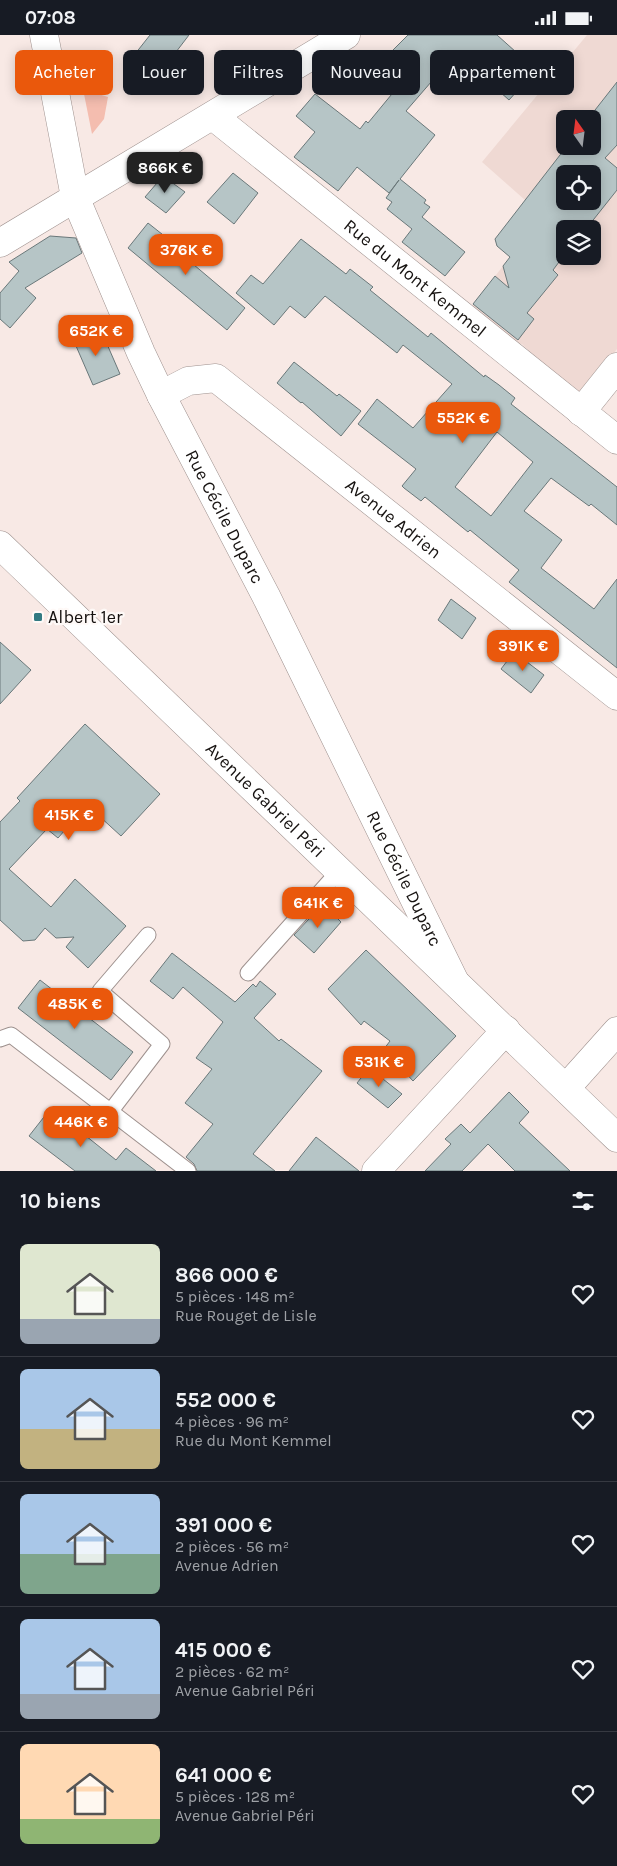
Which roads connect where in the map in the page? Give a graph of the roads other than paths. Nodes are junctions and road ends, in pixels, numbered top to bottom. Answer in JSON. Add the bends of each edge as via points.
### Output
{"nodes":[{"id":1,"x":44,"y":35,"type":"edge"},
{"id":2,"x":346,"y":35,"type":"edge"},
{"id":3,"x":213,"y":116,"type":"junction"},
{"id":4,"x":76,"y":197,"type":"junction"},
{"id":5,"x":0,"y":243,"type":"edge"},
{"id":6,"x":617,"y":367,"type":"edge"},
{"id":7,"x":161,"y":395,"type":"junction"},
{"id":8,"x":582,"y":412,"type":"junction"},
{"id":9,"x":617,"y":441,"type":"edge"},
{"id":10,"x":0,"y":545,"type":"edge"},
{"id":11,"x":617,"y":695,"type":"edge"},
{"id":12,"x":339,"y":871,"type":"junction"},
{"id":13,"x":148,"y":935,"type":"dead end"},
{"id":14,"x":248,"y":973,"type":"dead end"},
{"id":15,"x":454,"y":980,"type":"junction"},
{"id":16,"x":506,"y":1030,"type":"junction"},
{"id":17,"x":617,"y":1031,"type":"edge"},
{"id":18,"x":0,"y":1039,"type":"edge"},
{"id":19,"x":566,"y":1088,"type":"junction"},
{"id":20,"x":110,"y":1111,"type":"junction"},
{"id":21,"x":617,"y":1138,"type":"edge"},
{"id":22,"x":188,"y":1171,"type":"edge"},
{"id":23,"x":376,"y":1171,"type":"edge"}],
"edges":[{"from":1,"to":4,"type":"street","name":"Rue Cécile Duparc"},
{"from":2,"to":3,"type":"street"},
{"from":3,"to":4,"type":"street"},
{"from":3,"to":8,"type":"street","name":"Rue du Mont Kemmel"},
{"from":4,"to":5,"type":"street"},
{"from":4,"to":7,"type":"street","name":"Rue Cécile Duparc"},
{"from":6,"to":8,"type":"street"},
{"from":7,"to":11,"type":"street","name":"Avenue Adrien","via":[[188,381],[216,378]]},
{"from":7,"to":15,"type":"street","name":"Rue Cécile Duparc","via":[[266,596]]},
{"from":8,"to":9,"type":"street","name":"Rue du Mont Kemmel"},
{"from":10,"to":12,"type":"street","name":"Avenue Gabriel Péri"},
{"from":12,"to":14,"type":"lane"},
{"from":12,"to":15,"type":"street","name":"Avenue Gabriel Péri"},
{"from":13,"to":20,"type":"lane","via":[[100,991],[162,1044]]},
{"from":15,"to":16,"type":"street","name":"Avenue Gabriel Péri"},
{"from":16,"to":19,"type":"street","name":"Avenue Gabriel Péri"},
{"from":16,"to":23,"type":"street"},
{"from":17,"to":19,"type":"street"},
{"from":18,"to":20,"type":"lane","via":[[12,1035]]},
{"from":19,"to":21,"type":"street","name":"Avenue Gabriel Péri"},
{"from":20,"to":22,"type":"lane"}]}
